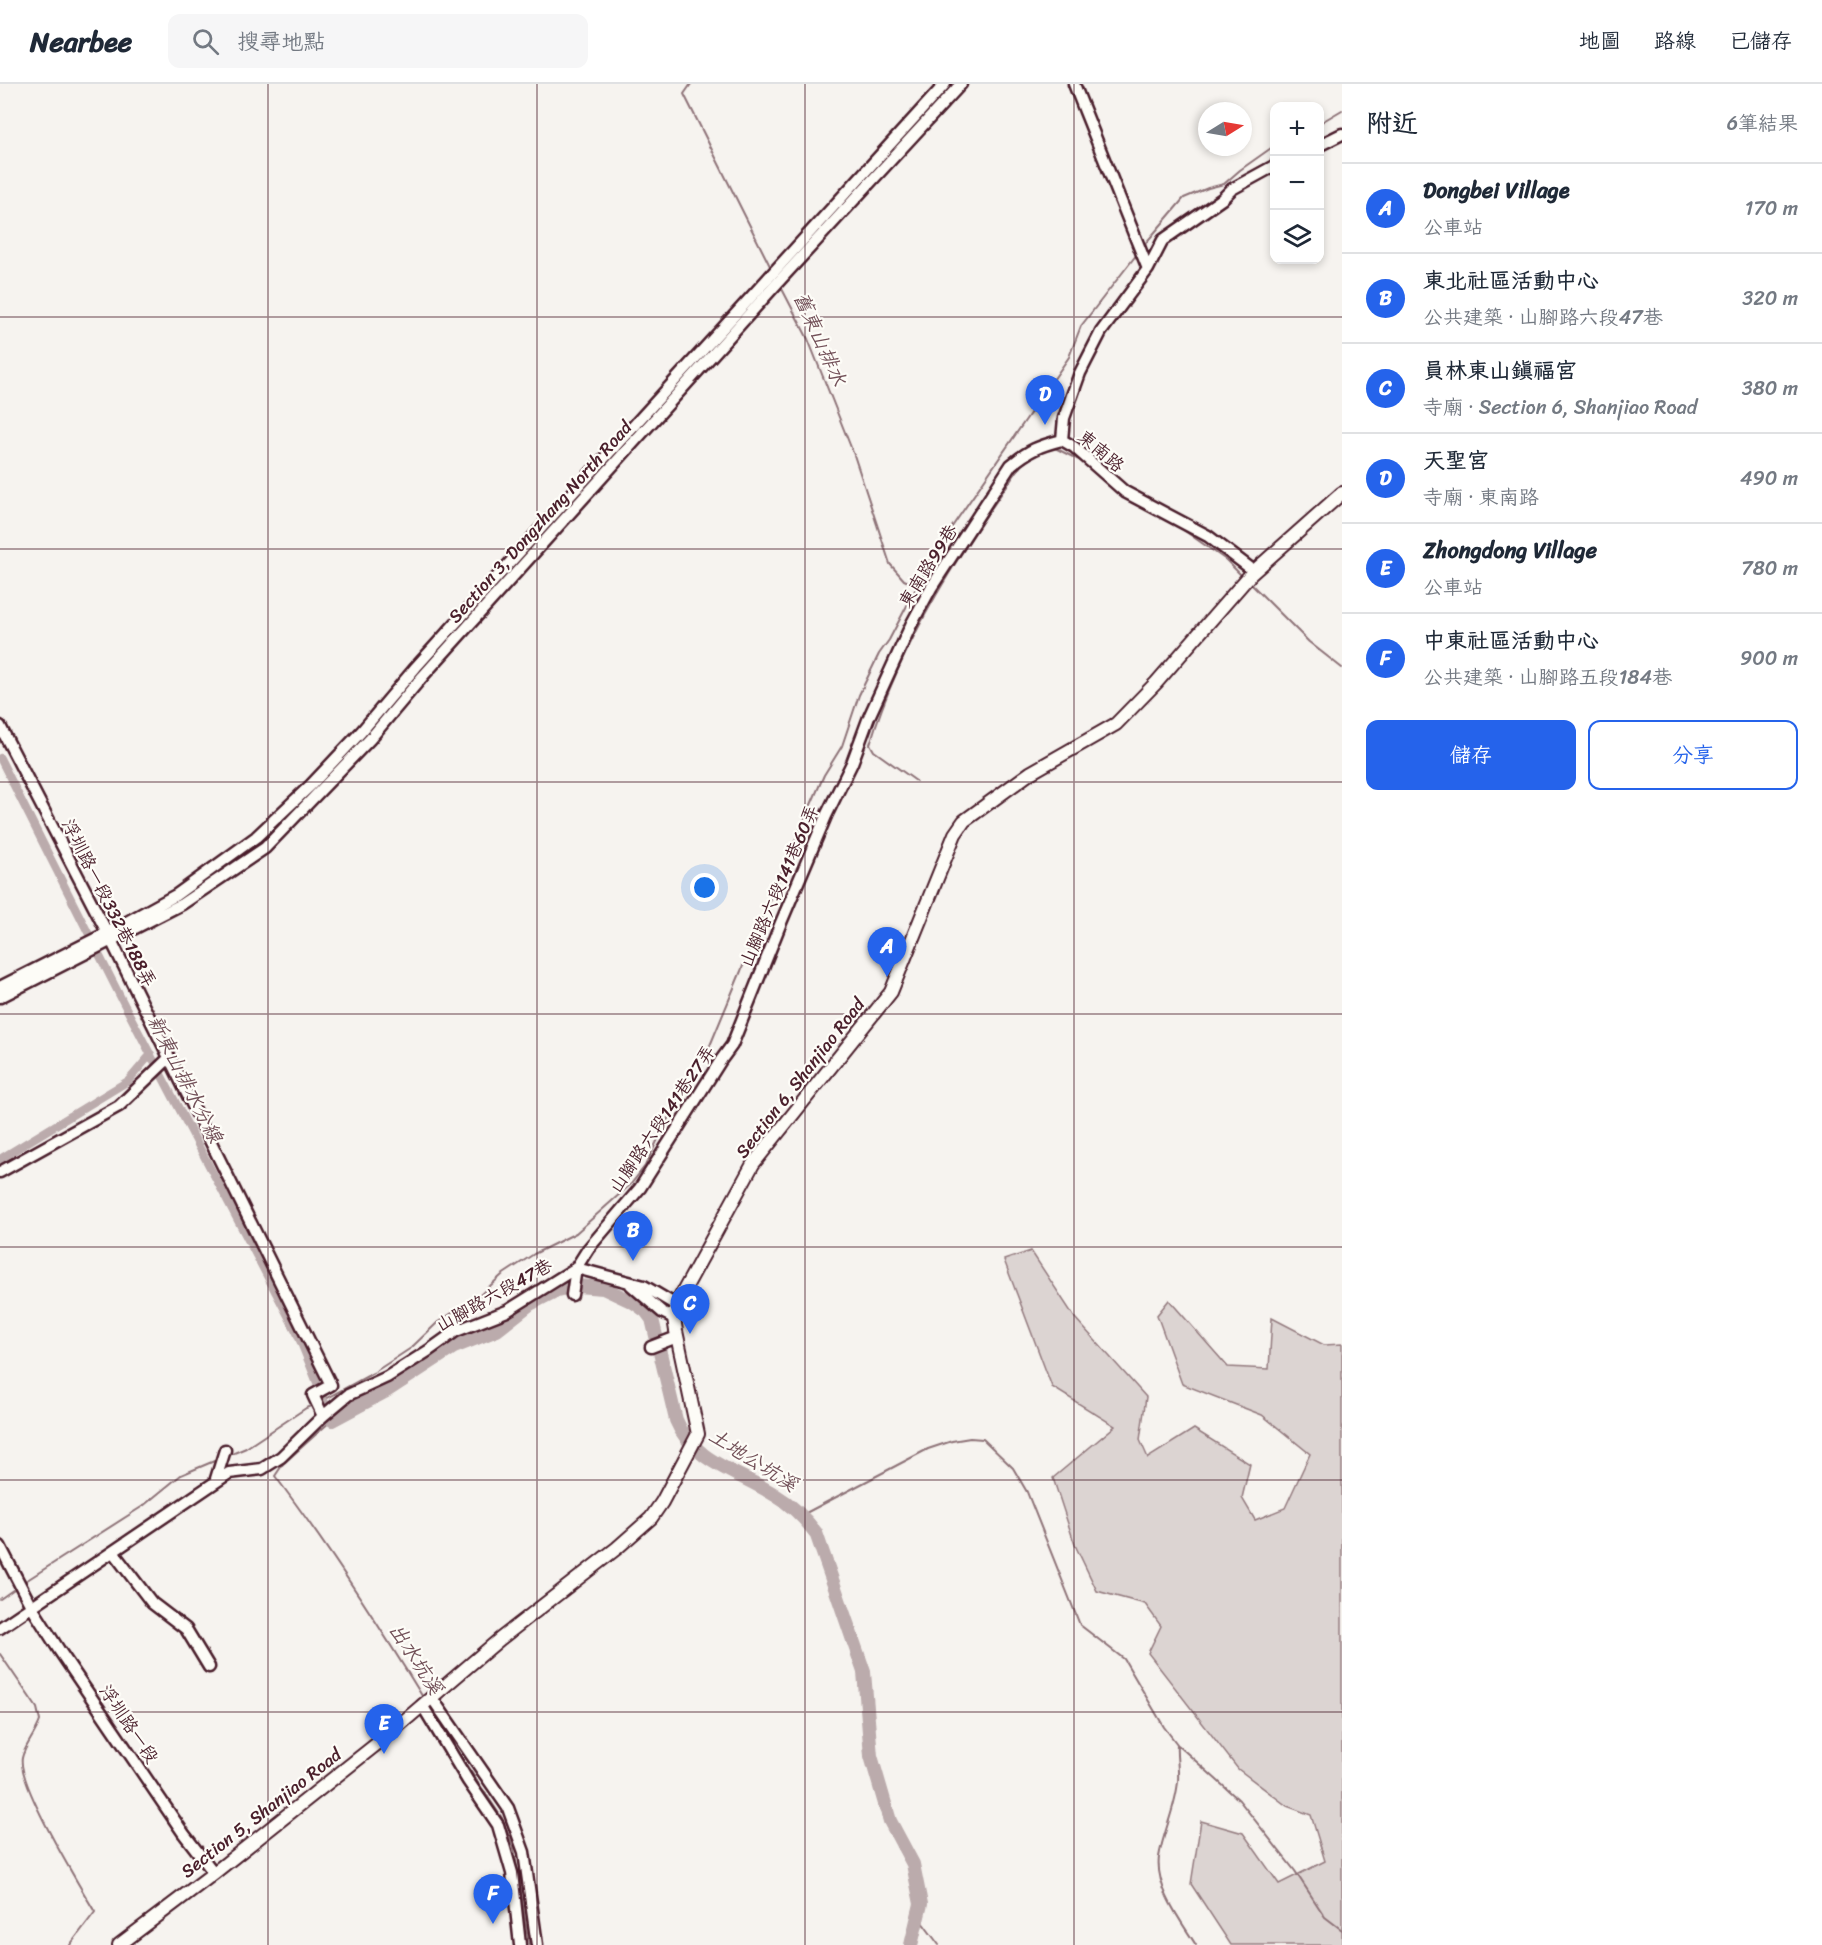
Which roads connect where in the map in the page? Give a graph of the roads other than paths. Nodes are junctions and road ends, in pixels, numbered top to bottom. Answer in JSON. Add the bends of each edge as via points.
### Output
{"nodes":[{"id":1,"x":945,"y":84,"type":"edge"},
{"id":2,"x":961,"y":84,"type":"edge"},
{"id":3,"x":1074,"y":84,"type":"edge"},
{"id":4,"x":1342,"y":135,"type":"edge"},
{"id":5,"x":1324,"y":143,"type":"edge"},
{"id":6,"x":1270,"y":169,"type":"edge"},
{"id":7,"x":1148,"y":269,"type":"junction"},
{"id":8,"x":1062,"y":440,"type":"junction"},
{"id":9,"x":1342,"y":493,"type":"edge"},
{"id":10,"x":1252,"y":573,"type":"junction"},
{"id":11,"x":0,"y":726,"type":"edge"},
{"id":12,"x":861,"y":742,"type":"joint"},
{"id":13,"x":109,"y":937,"type":"junction"},
{"id":14,"x":87,"y":948,"type":"junction"},
{"id":15,"x":0,"y":987,"type":"edge"},
{"id":16,"x":0,"y":997,"type":"edge"},
{"id":17,"x":732,"y":1045,"type":"joint"},
{"id":18,"x":169,"y":1058,"type":"junction"},
{"id":19,"x":0,"y":1172,"type":"edge"},
{"id":20,"x":576,"y":1268,"type":"junction"},
{"id":21,"x":572,"y":1295,"type":"dead end"},
{"id":22,"x":675,"y":1311,"type":"junction"},
{"id":23,"x":677,"y":1337,"type":"junction"},
{"id":24,"x":651,"y":1347,"type":"dead end"},
{"id":25,"x":323,"y":1416,"type":"junction"},
{"id":26,"x":225,"y":1450,"type":"dead end"},
{"id":27,"x":215,"y":1482,"type":"junction"},
{"id":28,"x":0,"y":1546,"type":"edge"},
{"id":29,"x":113,"y":1552,"type":"junction"},
{"id":30,"x":31,"y":1606,"type":"junction"},
{"id":31,"x":0,"y":1628,"type":"edge"},
{"id":32,"x":209,"y":1667,"type":"dead end"},
{"id":33,"x":427,"y":1702,"type":"junction"},
{"id":34,"x":214,"y":1873,"type":"junction"},
{"id":35,"x":119,"y":1945,"type":"edge"},
{"id":36,"x":520,"y":1945,"type":"edge"},
{"id":37,"x":537,"y":1945,"type":"edge"}],
"edges":[{"from":1,"to":13,"type":"street","name":"Section 3, Dongzhang North Road","via":[[311,785],[247,844]]},
{"from":2,"to":13,"type":"street","name":"Section 3, Dongzhang North Road","via":[[765,296],[370,739],[265,848],[182,904]]},
{"from":3,"to":7,"type":"street"},
{"from":4,"to":5,"type":"street"},
{"from":6,"to":7,"type":"street","name":"東南路","via":[[1232,189],[1163,240]]},
{"from":7,"to":8,"type":"street","name":"東南路","via":[[1101,332],[1080,373],[1064,418]]},
{"from":8,"to":10,"type":"street","name":"東南路","via":[[1125,492],[1208,536]]},
{"from":8,"to":12,"type":"street","name":"東南路99巷","via":[[1035,447],[1011,465],[910,625]]},
{"from":9,"to":10,"type":"main road","name":"Section 6, Shanjiao Road"},
{"from":10,"to":22,"type":"main road","name":"Section 6, Shanjiao Road","via":[[1156,683],[1111,728],[1030,773],[964,821],[891,992],[753,1164]]},
{"from":11,"to":13,"type":"street","name":"浮圳路一段332巷188弄"},
{"from":12,"to":17,"type":"street","name":"山腳路六段141巷60弄","via":[[826,816]]},
{"from":13,"to":14,"type":"street"},
{"from":13,"to":18,"type":"street","name":"浮圳路一段332巷188弄"},
{"from":14,"to":15,"type":"street"},
{"from":14,"to":16,"type":"street"},
{"from":17,"to":20,"type":"street","name":"山腳路六段141巷27弄","via":[[640,1188]]},
{"from":18,"to":19,"type":"street","via":[[120,1106]]},
{"from":18,"to":25,"type":"street","name":"浮圳路一段332巷188弄","via":[[332,1385],[313,1395]]},
{"from":20,"to":21,"type":"street"},
{"from":20,"to":22,"type":"street","name":"山腳路六段47巷","via":[[644,1286]]},
{"from":20,"to":25,"type":"street","name":"山腳路六段47巷","via":[[507,1311],[456,1331],[387,1377],[348,1395]]},
{"from":22,"to":23,"type":"main road"},
{"from":23,"to":24,"type":"street"},
{"from":23,"to":33,"type":"main road","name":"Section 5, Shanjiao Road","via":[[698,1434],[662,1502],[651,1518],[617,1548]]},
{"from":25,"to":27,"type":"street","name":"山腳路六段47巷","via":[[281,1457],[262,1469],[229,1473]]},
{"from":26,"to":27,"type":"street"},
{"from":27,"to":29,"type":"street","name":"山腳路六段47巷"},
{"from":28,"to":30,"type":"street","name":"浮圳路一段"},
{"from":29,"to":30,"type":"street","name":"山腳路六段47巷"},
{"from":29,"to":32,"type":"street","via":[[152,1603],[186,1629]]},
{"from":30,"to":31,"type":"street","name":"山腳路六段47巷"},
{"from":30,"to":34,"type":"street","name":"浮圳路一段"},
{"from":33,"to":34,"type":"main road","name":"Section 5, Shanjiao Road"},
{"from":33,"to":36,"type":"street","via":[[468,1780],[498,1825],[512,1873]]},
{"from":33,"to":37,"type":"street","via":[[512,1816],[524,1852]]},
{"from":34,"to":35,"type":"main road","name":"Section 5, Shanjiao Road"}]}
